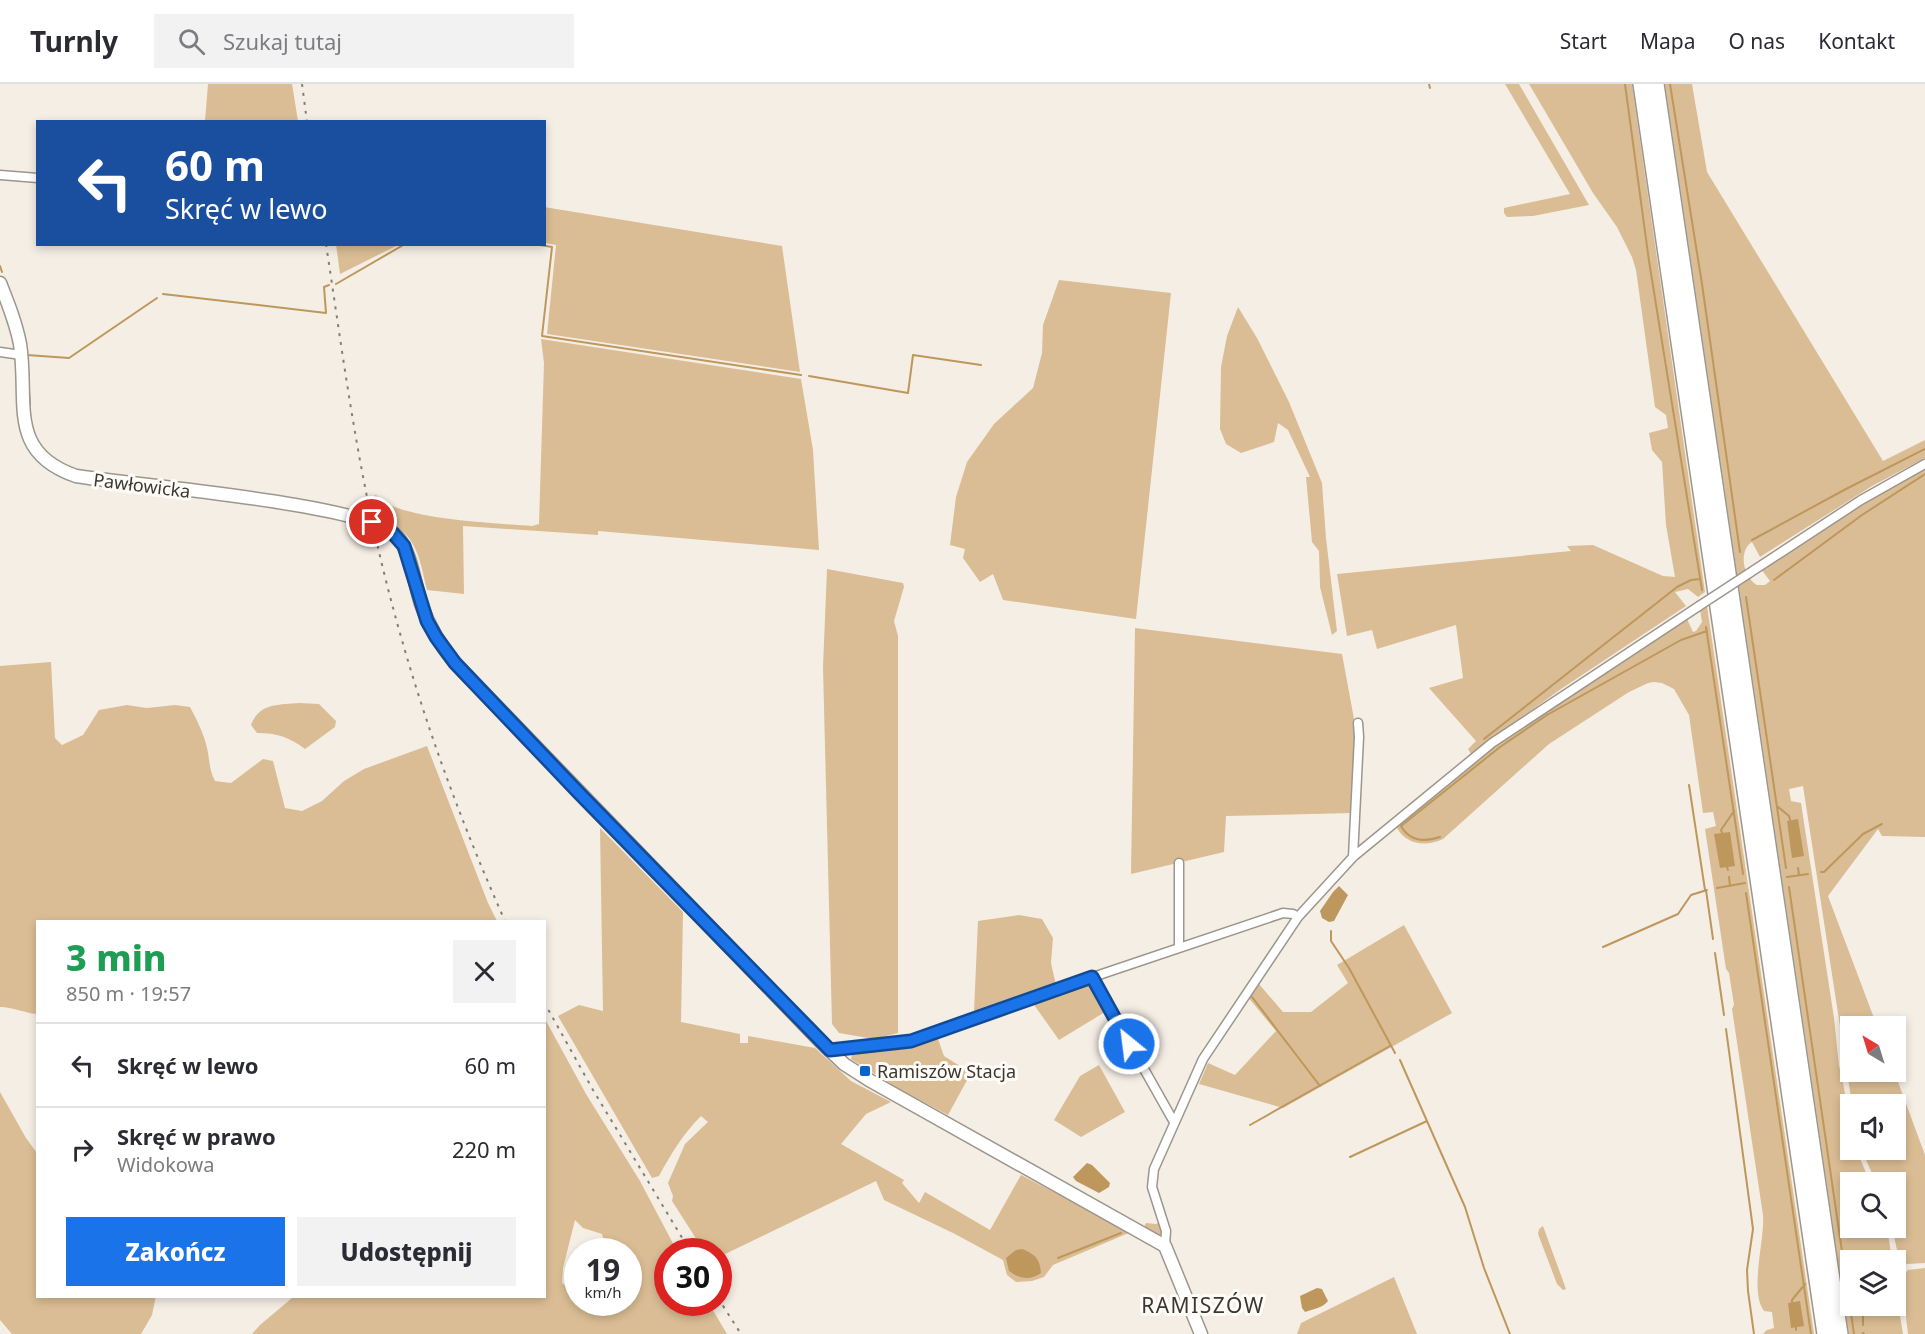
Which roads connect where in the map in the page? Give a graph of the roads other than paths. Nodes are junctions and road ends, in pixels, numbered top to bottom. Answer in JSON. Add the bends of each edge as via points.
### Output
{"nodes":[{"id":1,"x":1641,"y":84,"type":"edge"},
{"id":2,"x":1656,"y":84,"type":"edge"},
{"id":3,"x":0,"y":175,"type":"edge"},
{"id":4,"x":36,"y":178,"type":"edge"},
{"id":5,"x":0,"y":283,"type":"edge"},
{"id":6,"x":0,"y":352,"type":"edge"},
{"id":7,"x":21,"y":355,"type":"junction"},
{"id":8,"x":1925,"y":464,"type":"edge"},
{"id":9,"x":1358,"y":723,"type":"dead end"},
{"id":10,"x":1353,"y":857,"type":"junction"},
{"id":11,"x":1179,"y":863,"type":"dead end"},
{"id":12,"x":1298,"y":917,"type":"junction"},
{"id":13,"x":1179,"y":948,"type":"junction"},
{"id":14,"x":1092,"y":977,"type":"junction"},
{"id":15,"x":830,"y":1050,"type":"junction"},
{"id":16,"x":1174,"y":1122,"type":"junction"},
{"id":17,"x":1165,"y":1246,"type":"junction"},
{"id":18,"x":1201,"y":1334,"type":"edge"},
{"id":19,"x":1825,"y":1334,"type":"edge"},
{"id":20,"x":1840,"y":1334,"type":"edge"}],
"edges":[{"from":1,"to":19,"type":"highway"},
{"from":2,"to":20,"type":"highway"},
{"from":3,"to":4,"type":"street"},
{"from":5,"to":7,"type":"street","name":"Pawłowicka"},
{"from":6,"to":7,"type":"street"},
{"from":7,"to":15,"type":"street","name":"Pawłowicka","via":[[27,433],[40,455],[59,469],[101,480],[278,502],[361,519],[393,532],[404,546],[427,621],[455,663]]},
{"from":8,"to":10,"type":"street","bridge":true,"via":[[1861,500],[1492,743]]},
{"from":9,"to":10,"type":"street"},
{"from":10,"to":12,"type":"street"},
{"from":11,"to":13,"type":"street"},
{"from":12,"to":13,"type":"street","via":[[1283,913]]},
{"from":12,"to":16,"type":"street","via":[[1203,1059]]},
{"from":13,"to":14,"type":"street"},
{"from":14,"to":15,"type":"street","via":[[911,1041]]},
{"from":14,"to":16,"type":"street"},
{"from":15,"to":17,"type":"street","name":"Pawłowicka","via":[[869,1080]]},
{"from":16,"to":17,"type":"street","via":[[1152,1179],[1166,1231]]},
{"from":17,"to":18,"type":"street"}]}
